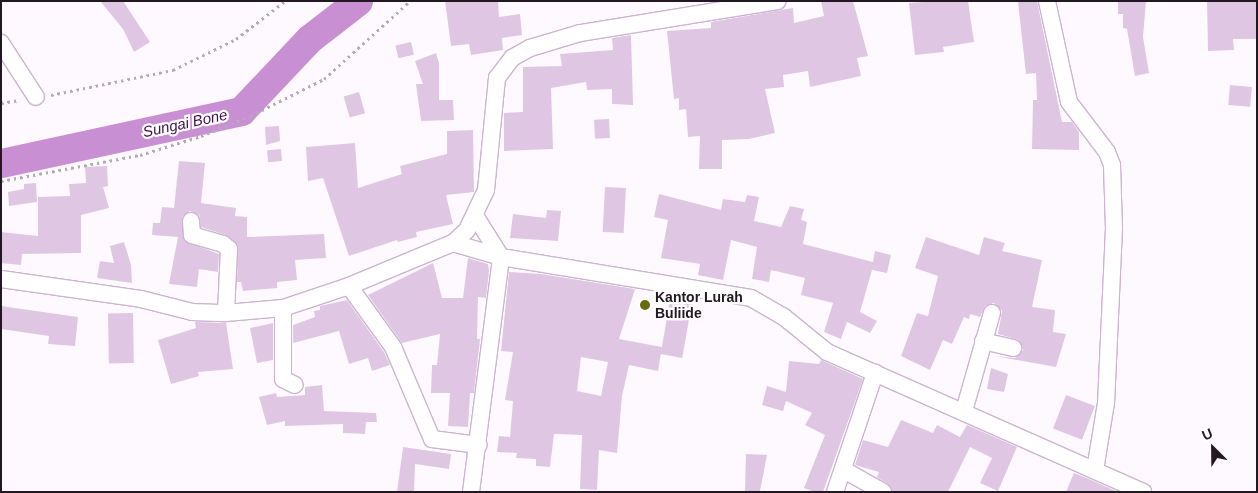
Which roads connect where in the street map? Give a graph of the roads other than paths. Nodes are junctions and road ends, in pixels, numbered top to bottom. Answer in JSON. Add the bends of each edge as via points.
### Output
{"nodes":[{"id":1,"x":777,"y":1,"type":"edge"},
{"id":2,"x":1047,"y":1,"type":"edge"},
{"id":3,"x":1,"y":43,"type":"edge"},
{"id":4,"x":36,"y":97,"type":"road end"},
{"id":5,"x":476,"y":217,"type":"junction"},
{"id":6,"x":191,"y":221,"type":"dead end"},
{"id":7,"x":454,"y":244,"type":"junction"},
{"id":8,"x":501,"y":257,"type":"junction"},
{"id":9,"x":1,"y":279,"type":"edge"},
{"id":10,"x":349,"y":286,"type":"junction"},
{"id":11,"x":283,"y":308,"type":"junction"},
{"id":12,"x":226,"y":313,"type":"junction"},
{"id":13,"x":992,"y":313,"type":"dead end"},
{"id":14,"x":983,"y":341,"type":"junction"},
{"id":15,"x":1013,"y":348,"type":"dead end"},
{"id":16,"x":875,"y":373,"type":"junction"},
{"id":17,"x":295,"y":385,"type":"dead end"},
{"id":18,"x":964,"y":411,"type":"junction"},
{"id":19,"x":479,"y":445,"type":"junction"},
{"id":20,"x":844,"y":470,"type":"junction"},
{"id":21,"x":1094,"y":470,"type":"junction"},
{"id":22,"x":471,"y":492,"type":"edge"},
{"id":23,"x":836,"y":492,"type":"edge"},
{"id":24,"x":883,"y":492,"type":"edge"},
{"id":25,"x":1142,"y":492,"type":"edge"}],
"edges":[{"from":1,"to":5,"type":"street","via":[[580,32],[530,48],[512,58],[498,78],[486,190]]},
{"from":2,"to":21,"type":"street","via":[[1068,102],[1108,152],[1112,165],[1114,228],[1106,403]]},
{"from":3,"to":4,"type":"street"},
{"from":5,"to":7,"type":"street"},
{"from":5,"to":8,"type":"street"},
{"from":6,"to":12,"type":"street","via":[[192,235],[224,244],[229,249]]},
{"from":7,"to":8,"type":"street"},
{"from":7,"to":10,"type":"street"},
{"from":8,"to":16,"type":"street","via":[[751,298],[784,317],[827,352]]},
{"from":8,"to":19,"type":"street"},
{"from":9,"to":12,"type":"street","via":[[141,299],[192,312]]},
{"from":10,"to":11,"type":"street"},
{"from":10,"to":19,"type":"street","via":[[393,347],[432,439]]},
{"from":11,"to":12,"type":"street"},
{"from":11,"to":17,"type":"street","via":[[283,379]]},
{"from":13,"to":14,"type":"street"},
{"from":14,"to":15,"type":"street"},
{"from":14,"to":18,"type":"street"},
{"from":16,"to":18,"type":"street"},
{"from":16,"to":20,"type":"street"},
{"from":18,"to":21,"type":"street"},
{"from":19,"to":22,"type":"street"},
{"from":20,"to":23,"type":"street"},
{"from":20,"to":24,"type":"street"},
{"from":21,"to":25,"type":"street"}]}
